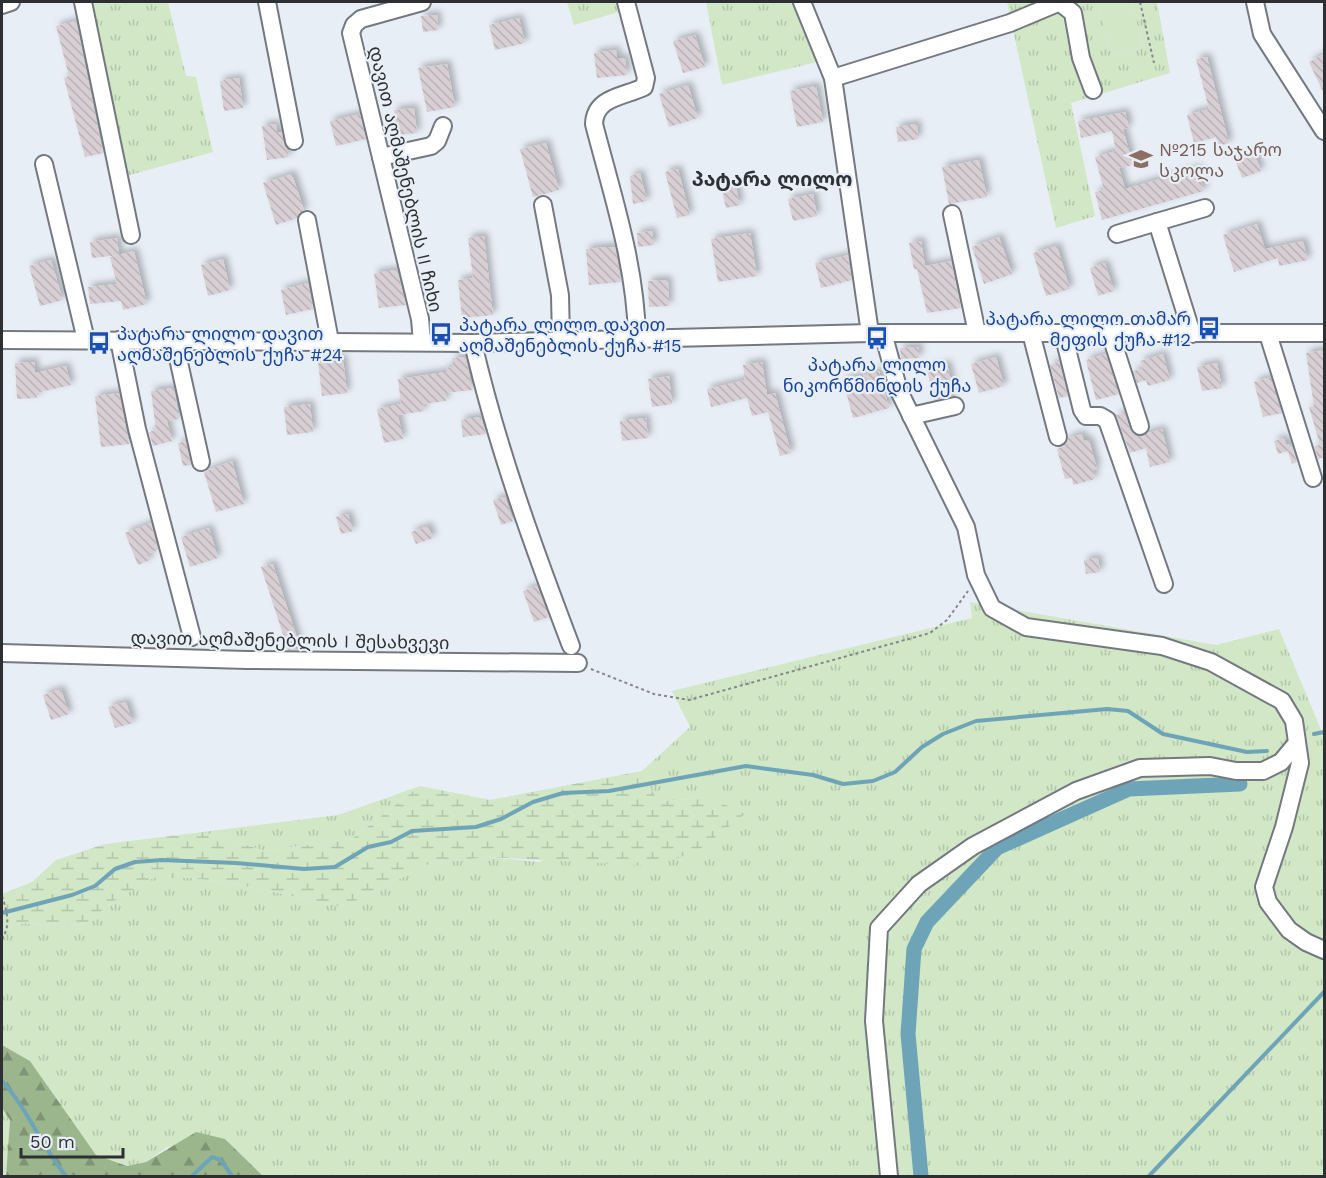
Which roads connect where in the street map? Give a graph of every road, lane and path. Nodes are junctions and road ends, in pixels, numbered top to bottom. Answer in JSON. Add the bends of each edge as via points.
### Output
{"nodes":[{"id":1,"x":11,"y":2,"type":"edge"},
{"id":2,"x":83,"y":2,"type":"edge"},
{"id":3,"x":267,"y":2,"type":"edge"},
{"id":4,"x":422,"y":2,"type":"edge"},
{"id":5,"x":626,"y":2,"type":"edge"},
{"id":6,"x":802,"y":2,"type":"edge"},
{"id":7,"x":1059,"y":2,"type":"edge"},
{"id":8,"x":1140,"y":2,"type":"edge"},
{"id":9,"x":1255,"y":2,"type":"edge"},
{"id":10,"x":2,"y":5,"type":"edge"},
{"id":11,"x":1154,"y":63,"type":"dead end"},
{"id":12,"x":833,"y":78,"type":"junction"},
{"id":13,"x":1093,"y":90,"type":"dead end"},
{"id":14,"x":443,"y":126,"type":"dead end"},
{"id":15,"x":1324,"y":131,"type":"edge"},
{"id":16,"x":294,"y":141,"type":"dead end"},
{"id":17,"x":381,"y":157,"type":"junction"},
{"id":18,"x":44,"y":164,"type":"dead end"},
{"id":19,"x":543,"y":205,"type":"dead end"},
{"id":20,"x":1205,"y":208,"type":"dead end"},
{"id":21,"x":952,"y":214,"type":"dead end"},
{"id":22,"x":307,"y":220,"type":"dead end"},
{"id":23,"x":1157,"y":222,"type":"junction"},
{"id":24,"x":1117,"y":234,"type":"dead end"},
{"id":25,"x":131,"y":235,"type":"dead end"},
{"id":26,"x":877,"y":333,"type":"junction"},
{"id":27,"x":977,"y":333,"type":"junction"},
{"id":28,"x":1031,"y":333,"type":"junction"},
{"id":29,"x":1063,"y":333,"type":"junction"},
{"id":30,"x":1110,"y":333,"type":"junction"},
{"id":31,"x":1324,"y":333,"type":"edge"},
{"id":32,"x":1192,"y":334,"type":"junction"},
{"id":33,"x":1268,"y":334,"type":"junction"},
{"id":34,"x":637,"y":339,"type":"junction"},
{"id":35,"x":2,"y":340,"type":"edge"},
{"id":36,"x":86,"y":340,"type":"junction"},
{"id":37,"x":123,"y":340,"type":"junction"},
{"id":38,"x":174,"y":340,"type":"junction"},
{"id":39,"x":561,"y":340,"type":"junction"},
{"id":40,"x":330,"y":341,"type":"junction"},
{"id":41,"x":422,"y":342,"type":"junction"},
{"id":42,"x":473,"y":343,"type":"junction"},
{"id":43,"x":955,"y":406,"type":"dead end"},
{"id":44,"x":911,"y":416,"type":"junction"},
{"id":45,"x":1140,"y":426,"type":"dead end"},
{"id":46,"x":1058,"y":437,"type":"dead end"},
{"id":47,"x":201,"y":462,"type":"dead end"},
{"id":48,"x":1313,"y":478,"type":"dead end"},
{"id":49,"x":165,"y":503,"type":"dead end"},
{"id":50,"x":976,"y":575,"type":"junction"},
{"id":51,"x":1164,"y":584,"type":"dead end"},
{"id":52,"x":192,"y":637,"type":"dead end"},
{"id":53,"x":571,"y":646,"type":"dead end"},
{"id":54,"x":2,"y":653,"type":"edge"},
{"id":55,"x":578,"y":663,"type":"joint"},
{"id":56,"x":1296,"y":744,"type":"junction"},
{"id":57,"x":2,"y":896,"type":"edge"},
{"id":58,"x":2,"y":939,"type":"edge"},
{"id":59,"x":1324,"y":950,"type":"edge"},
{"id":60,"x":889,"y":1176,"type":"edge"}],
"edges":[{"from":1,"to":10,"type":"street"},
{"from":2,"to":25,"type":"street"},
{"from":3,"to":16,"type":"street"},
{"from":4,"to":17,"type":"street","name":"დავით აღმაშენებლის II ჩიხი","via":[[361,19],[351,33]]},
{"from":5,"to":34,"type":"street","via":[[646,78],[644,87],[601,104],[594,112],[594,124],[637,301]]},
{"from":6,"to":12,"type":"street"},
{"from":7,"to":12,"type":"street","via":[[1010,23]]},
{"from":7,"to":13,"type":"street","via":[[1073,13],[1081,58]]},
{"from":8,"to":11,"type":"path"},
{"from":9,"to":15,"type":"street","via":[[1262,34]]},
{"from":12,"to":26,"type":"street"},
{"from":14,"to":17,"type":"street","via":[[431,146]]},
{"from":17,"to":41,"type":"street","name":"დავით აღმაშენებლის II ჩიხი","via":[[420,319]]},
{"from":18,"to":36,"type":"street"},
{"from":19,"to":39,"type":"street","via":[[560,295]]},
{"from":20,"to":23,"type":"street"},
{"from":21,"to":27,"type":"street"},
{"from":22,"to":40,"type":"street"},
{"from":23,"to":24,"type":"street"},
{"from":23,"to":32,"type":"street"},
{"from":26,"to":27,"type":"street"},
{"from":26,"to":34,"type":"street"},
{"from":26,"to":44,"type":"street"},
{"from":27,"to":28,"type":"street"},
{"from":28,"to":29,"type":"street"},
{"from":28,"to":46,"type":"street"},
{"from":29,"to":30,"type":"street"},
{"from":29,"to":51,"type":"street","via":[[1082,410],[1086,416],[1107,420]]},
{"from":30,"to":32,"type":"street"},
{"from":30,"to":45,"type":"street"},
{"from":31,"to":33,"type":"street"},
{"from":32,"to":33,"type":"street"},
{"from":33,"to":48,"type":"street"},
{"from":34,"to":39,"type":"street"},
{"from":35,"to":36,"type":"street"},
{"from":36,"to":37,"type":"street"},
{"from":37,"to":38,"type":"street"},
{"from":37,"to":49,"type":"street"},
{"from":37,"to":52,"type":"street","via":[[137,429]]},
{"from":38,"to":40,"type":"street"},
{"from":38,"to":47,"type":"street"},
{"from":39,"to":42,"type":"street"},
{"from":40,"to":41,"type":"street"},
{"from":41,"to":42,"type":"street"},
{"from":42,"to":53,"type":"street","via":[[526,529]]},
{"from":43,"to":44,"type":"street"},
{"from":44,"to":50,"type":"street","via":[[966,527]]},
{"from":50,"to":55,"type":"path","via":[[961,604],[930,633],[689,700],[654,694]]},
{"from":50,"to":56,"type":"street","via":[[992,608],[1026,627],[1162,646],[1211,662],[1282,701],[1294,721]]},
{"from":54,"to":55,"type":"street","name":"დავით აღმაშენებლის I შესახვევი"},
{"from":56,"to":59,"type":"street","via":[[1300,763],[1264,887],[1268,902],[1289,930]]},
{"from":56,"to":60,"type":"street","via":[[1281,762],[1263,771],[1210,766],[1140,768],[1076,791],[973,846],[919,884],[879,928],[874,1021]]},
{"from":57,"to":58,"type":"path","via":[[8,930]]}]}
